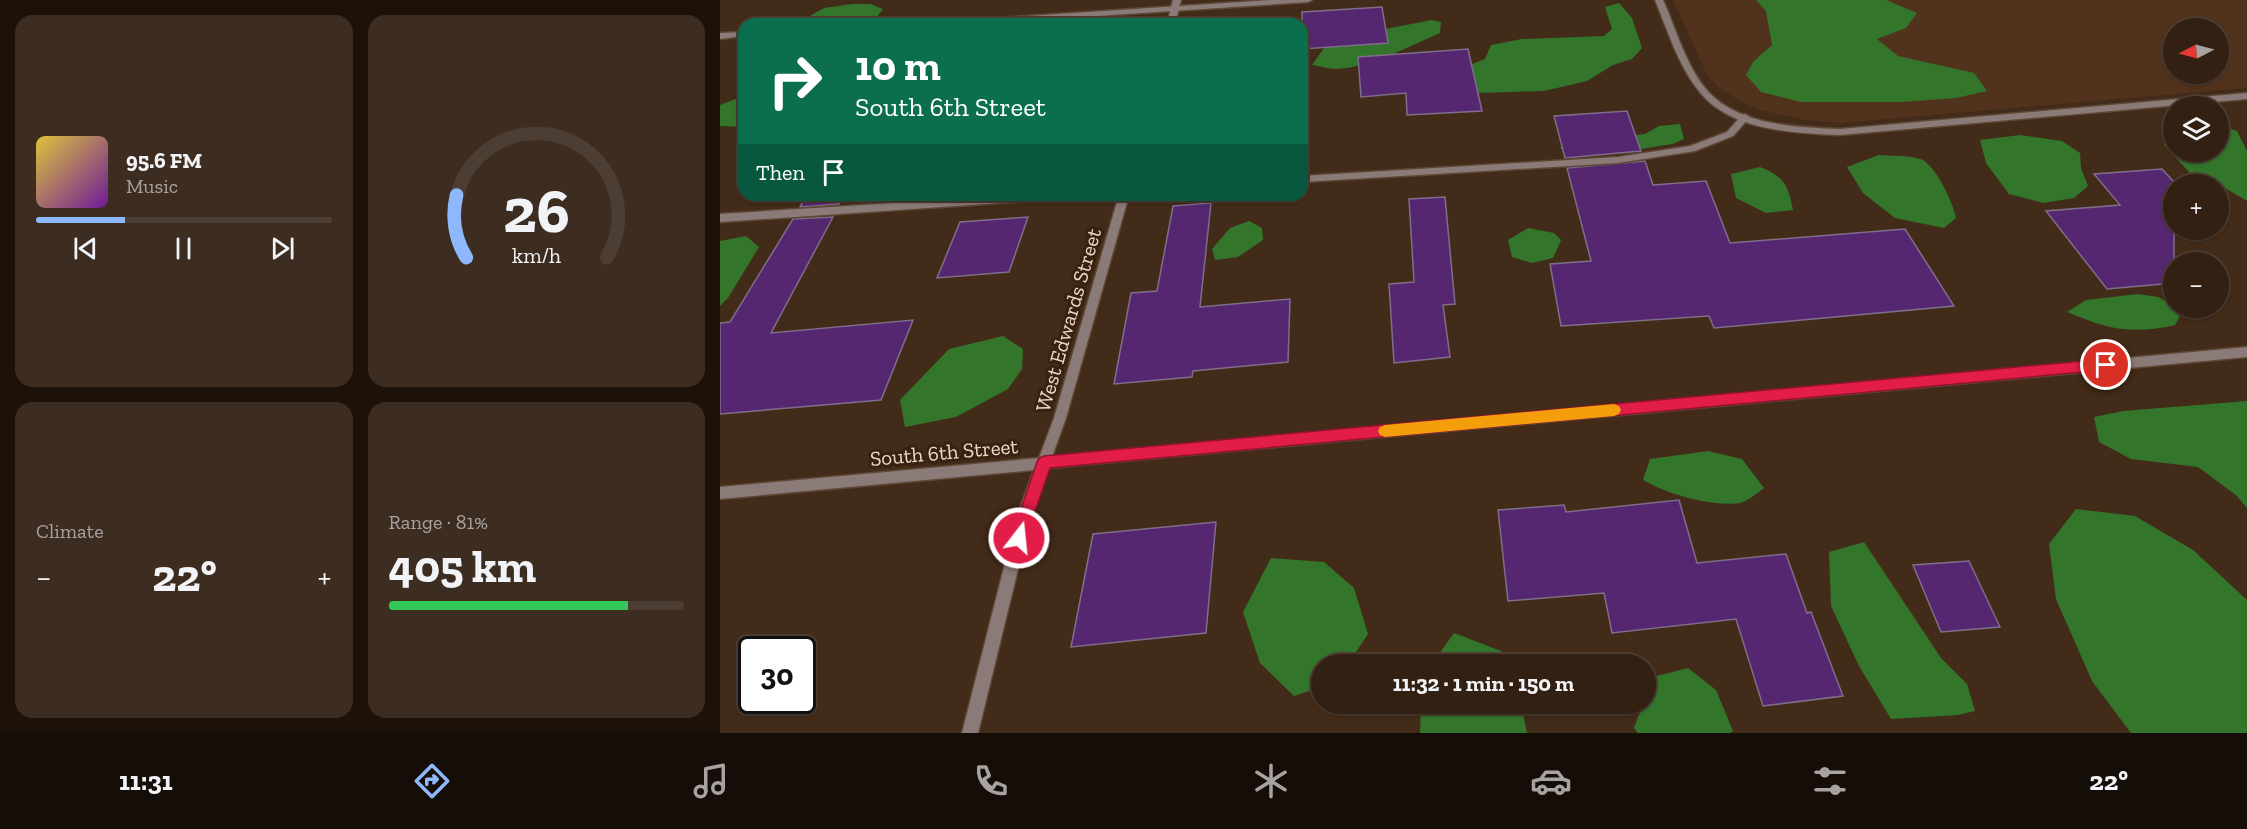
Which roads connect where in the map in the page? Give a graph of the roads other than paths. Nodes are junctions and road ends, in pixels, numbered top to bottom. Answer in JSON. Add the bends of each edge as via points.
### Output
{"nodes":[{"id":1,"x":1308,"y":0,"type":"edge"},
{"id":2,"x":1659,"y":0,"type":"edge"},
{"id":3,"x":1176,"y":4,"type":"edge"},
{"id":4,"x":1009,"y":18,"type":"edge"},
{"id":5,"x":738,"y":34,"type":"edge"},
{"id":6,"x":720,"y":36,"type":"edge"},
{"id":7,"x":2247,"y":96,"type":"edge"},
{"id":8,"x":1745,"y":117,"type":"junction"},
{"id":9,"x":1308,"y":179,"type":"edge"},
{"id":10,"x":982,"y":201,"type":"edge"},
{"id":11,"x":1122,"y":201,"type":"edge"},
{"id":12,"x":720,"y":218,"type":"edge"},
{"id":13,"x":2247,"y":352,"type":"edge"},
{"id":14,"x":1044,"y":462,"type":"junction"},
{"id":15,"x":720,"y":493,"type":"edge"},
{"id":16,"x":970,"y":733,"type":"edge"}],
"edges":[{"from":1,"to":3,"type":"street"},
{"from":2,"to":8,"type":"street","via":[[1705,94]]},
{"from":3,"to":4,"type":"street"},
{"from":5,"to":6,"type":"street"},
{"from":7,"to":8,"type":"street","via":[[1840,132],[1784,129]]},
{"from":8,"to":9,"type":"street","via":[[1730,134],[1692,149],[1618,160]]},
{"from":10,"to":12,"type":"street"},
{"from":11,"to":14,"type":"street","name":"West Edwards Street"},
{"from":13,"to":14,"type":"street","name":"South 6th Street"},
{"from":14,"to":15,"type":"street","name":"South 6th Street"},
{"from":14,"to":16,"type":"street","name":"West Edwards Street","via":[[1024,516]]}]}
